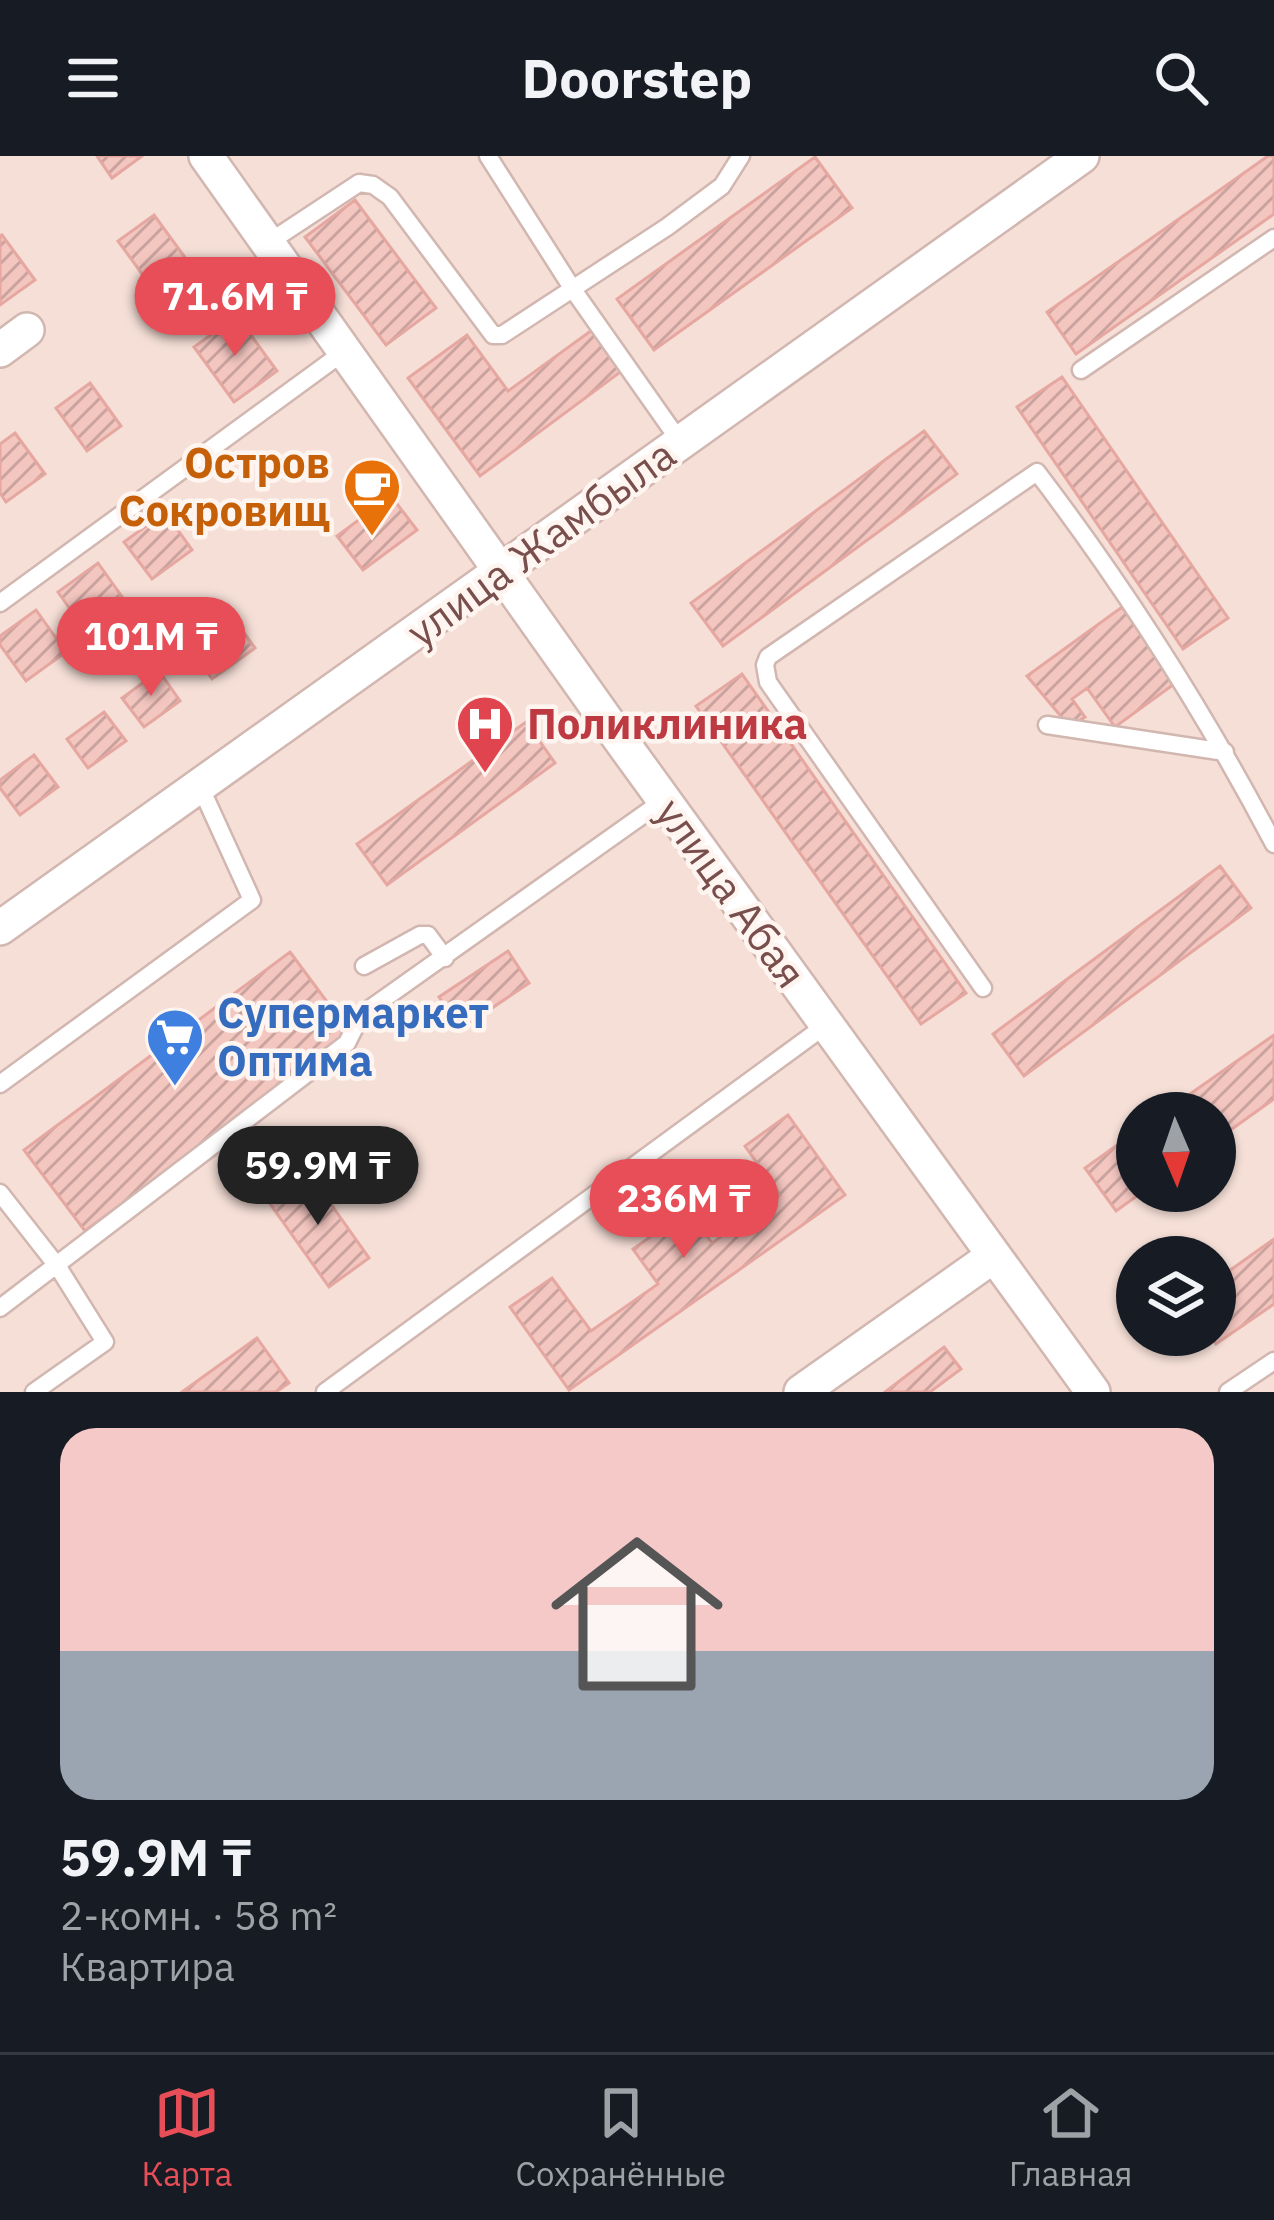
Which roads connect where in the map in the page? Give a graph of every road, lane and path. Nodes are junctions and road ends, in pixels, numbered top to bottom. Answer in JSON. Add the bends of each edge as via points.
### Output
{"nodes":[{"id":1,"x":206,"y":156,"type":"edge"},
{"id":2,"x":488,"y":156,"type":"edge"},
{"id":3,"x":741,"y":156,"type":"edge"},
{"id":4,"x":1082,"y":156,"type":"edge"},
{"id":5,"x":1274,"y":238,"type":"edge"},
{"id":6,"x":268,"y":243,"type":"junction"},
{"id":7,"x":574,"y":291,"type":"junction"},
{"id":8,"x":344,"y":351,"type":"junction"},
{"id":9,"x":1081,"y":370,"type":"dead end"},
{"id":10,"x":681,"y":443,"type":"junction"},
{"id":11,"x":501,"y":572,"type":"junction"},
{"id":12,"x":0,"y":603,"type":"edge"},
{"id":13,"x":1047,"y":725,"type":"dead end"},
{"id":14,"x":1225,"y":752,"type":"junction"},
{"id":15,"x":200,"y":786,"type":"junction"},
{"id":16,"x":664,"y":800,"type":"junction"},
{"id":17,"x":1274,"y":844,"type":"edge"},
{"id":18,"x":0,"y":928,"type":"edge"},
{"id":19,"x":446,"y":958,"type":"junction"},
{"id":20,"x":364,"y":966,"type":"dead end"},
{"id":21,"x":983,"y":988,"type":"dead end"},
{"id":22,"x":826,"y":1025,"type":"junction"},
{"id":23,"x":0,"y":1084,"type":"edge"},
{"id":24,"x":0,"y":1193,"type":"edge"},
{"id":25,"x":992,"y":1257,"type":"junction"},
{"id":26,"x":58,"y":1268,"type":"junction"},
{"id":27,"x":0,"y":1308,"type":"edge"},
{"id":28,"x":1272,"y":1367,"type":"edge"},
{"id":29,"x":34,"y":1392,"type":"edge"},
{"id":30,"x":325,"y":1392,"type":"edge"},
{"id":31,"x":801,"y":1392,"type":"edge"},
{"id":32,"x":1093,"y":1392,"type":"edge"},
{"id":33,"x":1228,"y":1392,"type":"edge"}],
"edges":[{"from":1,"to":6,"type":"street","name":"улица Абая"},
{"from":2,"to":7,"type":"lane"},
{"from":3,"to":7,"type":"lane","via":[[722,186]]},
{"from":4,"to":10,"type":"street","name":"улица Жамбыла"},
{"from":5,"to":9,"type":"lane"},
{"from":6,"to":7,"type":"lane","via":[[359,183],[373,184],[494,335]]},
{"from":6,"to":8,"type":"street","name":"улица Абая"},
{"from":7,"to":10,"type":"lane"},
{"from":8,"to":11,"type":"street","name":"улица Абая"},
{"from":8,"to":12,"type":"lane"},
{"from":10,"to":11,"type":"street","name":"улица Жамбыла"},
{"from":11,"to":15,"type":"street","name":"улица Жамбыла"},
{"from":11,"to":16,"type":"street","name":"улица Абая"},
{"from":13,"to":14,"type":"lane"},
{"from":14,"to":17,"type":"lane"},
{"from":14,"to":21,"type":"lane","via":[[1131,602],[1036,472],[768,657],[768,682]]},
{"from":15,"to":18,"type":"street","name":"улица Жамбыла"},
{"from":15,"to":23,"type":"lane","via":[[252,901]]},
{"from":16,"to":19,"type":"lane"},
{"from":16,"to":22,"type":"street","name":"улица Абая"},
{"from":19,"to":20,"type":"lane","via":[[419,935]]},
{"from":19,"to":26,"type":"lane","via":[[357,1018],[347,1043]]},
{"from":22,"to":25,"type":"street","name":"улица Абая"},
{"from":22,"to":30,"type":"lane"},
{"from":24,"to":26,"type":"lane"},
{"from":25,"to":31,"type":"street"},
{"from":25,"to":32,"type":"street","name":"улица Абая"},
{"from":26,"to":27,"type":"lane"},
{"from":26,"to":29,"type":"lane","via":[[105,1342]]},
{"from":28,"to":33,"type":"lane"}]}
